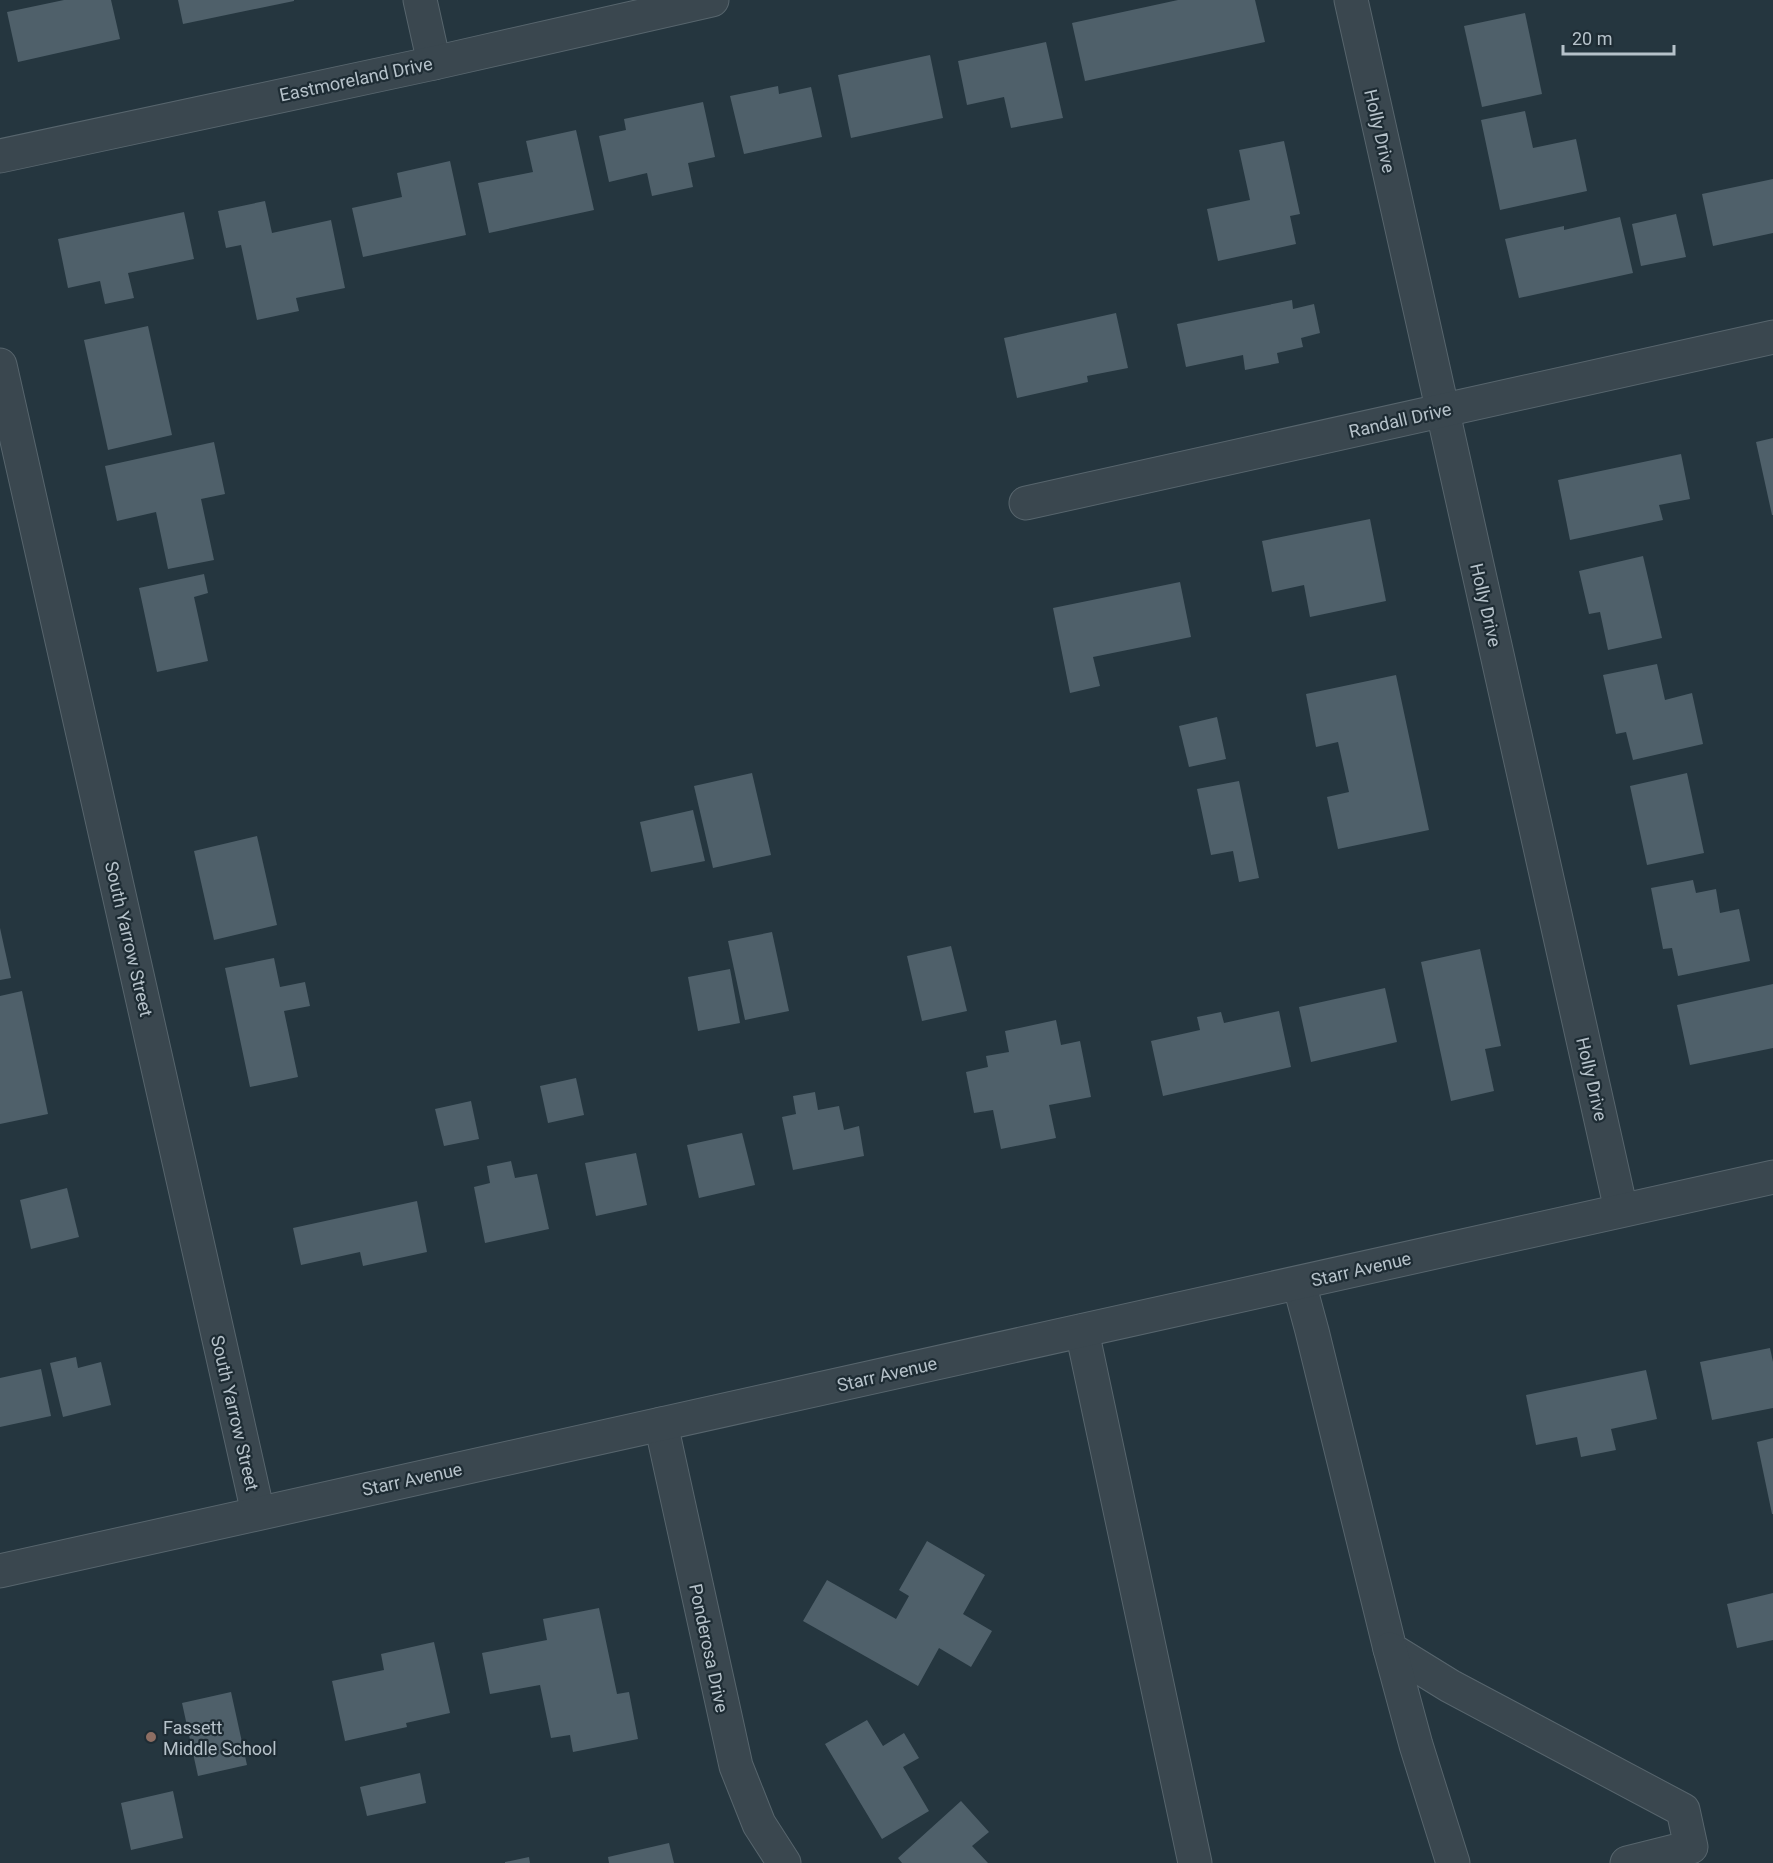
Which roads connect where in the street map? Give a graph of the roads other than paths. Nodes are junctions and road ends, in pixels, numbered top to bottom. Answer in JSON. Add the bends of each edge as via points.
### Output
{"nodes":[{"id":1,"x":420,"y":0,"type":"edge"},
{"id":2,"x":712,"y":0,"type":"edge"},
{"id":3,"x":1351,"y":0,"type":"edge"},
{"id":4,"x":434,"y":63,"type":"junction"},
{"id":5,"x":0,"y":156,"type":"edge"},
{"id":6,"x":1773,"y":337,"type":"edge"},
{"id":7,"x":0,"y":366,"type":"edge"},
{"id":8,"x":1443,"y":410,"type":"junction"},
{"id":9,"x":1026,"y":503,"type":"dead end"},
{"id":10,"x":1773,"y":1177,"type":"edge"},
{"id":11,"x":1621,"y":1210,"type":"junction"},
{"id":12,"x":1299,"y":1283,"type":"junction"},
{"id":13,"x":1082,"y":1330,"type":"junction"},
{"id":14,"x":661,"y":1424,"type":"junction"},
{"id":15,"x":258,"y":1513,"type":"junction"},
{"id":16,"x":0,"y":1570,"type":"edge"},
{"id":17,"x":1390,"y":1649,"type":"junction"},
{"id":18,"x":784,"y":1863,"type":"edge"},
{"id":19,"x":1195,"y":1863,"type":"edge"},
{"id":20,"x":1453,"y":1863,"type":"edge"},
{"id":21,"x":1627,"y":1863,"type":"edge"}],
"edges":[{"from":1,"to":4,"type":"street"},
{"from":2,"to":4,"type":"street","name":"Eastmoreland Drive"},
{"from":3,"to":8,"type":"street","name":"Holly Drive"},
{"from":4,"to":5,"type":"street","name":"Eastmoreland Drive"},
{"from":6,"to":8,"type":"street","name":"Randall Drive"},
{"from":7,"to":15,"type":"street","name":"South Yarrow Street"},
{"from":8,"to":9,"type":"street","name":"Randall Drive"},
{"from":8,"to":11,"type":"street","name":"Holly Drive"},
{"from":10,"to":11,"type":"street","name":"Starr Avenue"},
{"from":11,"to":12,"type":"street","name":"Starr Avenue"},
{"from":12,"to":13,"type":"street","name":"Starr Avenue"},
{"from":12,"to":17,"type":"street"},
{"from":13,"to":14,"type":"street","name":"Starr Avenue"},
{"from":13,"to":19,"type":"street"},
{"from":14,"to":15,"type":"street","name":"Starr Avenue"},
{"from":14,"to":18,"type":"street","name":"Ponderosa Drive","via":[[735,1766],[759,1824]]},
{"from":15,"to":16,"type":"street","name":"Starr Avenue"},
{"from":17,"to":20,"type":"street"},
{"from":17,"to":21,"type":"street","via":[[1450,1686],[1683,1810],[1691,1847]]}]}
